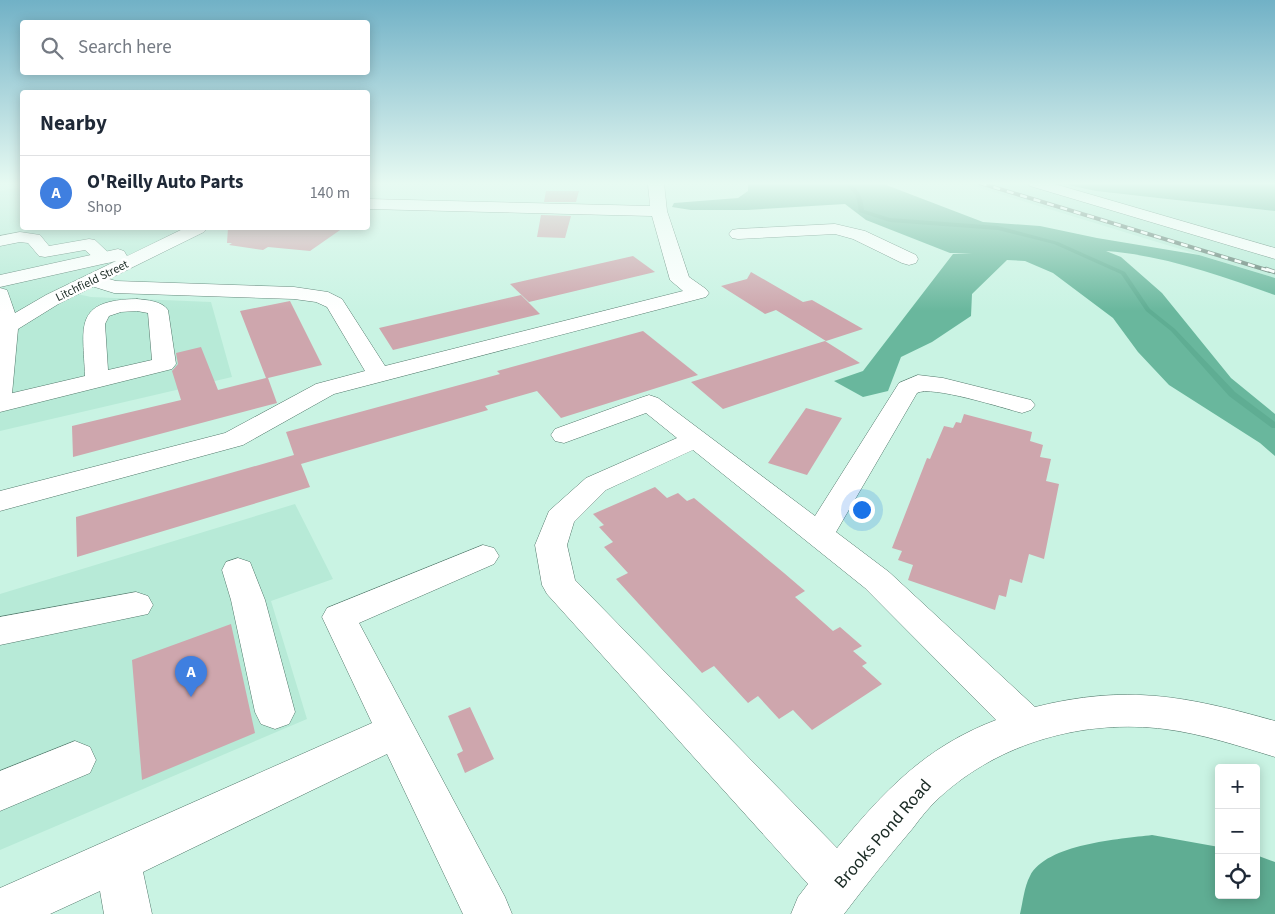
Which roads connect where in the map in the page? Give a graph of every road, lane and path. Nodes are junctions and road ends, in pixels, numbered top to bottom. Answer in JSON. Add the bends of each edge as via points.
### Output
{"nodes":[{"id":1,"x":663,"y":226,"type":"edge"},
{"id":2,"x":1179,"y":226,"type":"edge"},
{"id":3,"x":194,"y":230,"type":"edge"},
{"id":4,"x":738,"y":234,"type":"dead end"},
{"id":5,"x":179,"y":237,"type":"junction"},
{"id":6,"x":0,"y":241,"type":"edge"},
{"id":7,"x":1275,"y":254,"type":"edge"},
{"id":8,"x":106,"y":258,"type":"junction"},
{"id":9,"x":910,"y":259,"type":"dead end"},
{"id":10,"x":92,"y":280,"type":"junction"},
{"id":11,"x":0,"y":281,"type":"edge"},
{"id":12,"x":0,"y":294,"type":"edge"},
{"id":13,"x":4,"y":333,"type":"edge"},
{"id":14,"x":379,"y":375,"type":"junction"},
{"id":15,"x":97,"y":380,"type":"dead end"},
{"id":16,"x":0,"y":394,"type":"edge"},
{"id":17,"x":0,"y":404,"type":"edge"},
{"id":18,"x":1022,"y":405,"type":"dead end"},
{"id":19,"x":564,"y":435,"type":"dead end"},
{"id":20,"x":696,"y":439,"type":"junction"},
{"id":21,"x":0,"y":501,"type":"edge"},
{"id":22,"x":818,"y":535,"type":"junction"},
{"id":23,"x":483,"y":556,"type":"dead end"},
{"id":24,"x":238,"y":570,"type":"dead end"},
{"id":25,"x":136,"y":604,"type":"dead end"},
{"id":26,"x":0,"y":630,"type":"edge"},
{"id":27,"x":276,"y":712,"type":"dead end"},
{"id":28,"x":1029,"y":727,"type":"junction"},
{"id":29,"x":396,"y":731,"type":"junction"},
{"id":30,"x":1275,"y":739,"type":"edge"},
{"id":31,"x":75,"y":760,"type":"dead end"},
{"id":32,"x":0,"y":791,"type":"edge"},
{"id":33,"x":117,"y":860,"type":"junction"},
{"id":34,"x":827,"y":899,"type":"edge"},
{"id":35,"x":0,"y":912,"type":"edge"},
{"id":36,"x":128,"y":914,"type":"edge"},
{"id":37,"x":488,"y":914,"type":"edge"}],
"edges":[{"from":1,"to":14,"type":"street","via":[[680,280],[699,293]]},
{"from":2,"to":7,"type":"street"},
{"from":3,"to":5,"type":"street","name":"Litchfield Street"},
{"from":4,"to":9,"type":"street","via":[[835,229],[859,235]]},
{"from":5,"to":8,"type":"street","name":"Litchfield Street"},
{"from":5,"to":10,"type":"street","name":"Litchfield Street"},
{"from":6,"to":8,"type":"street","via":[[20,237],[34,239],[45,252],[89,244]]},
{"from":8,"to":11,"type":"street","name":"Litchfield Street"},
{"from":10,"to":13,"type":"street","name":"Litchfield Street","via":[[53,299]]},
{"from":10,"to":14,"type":"street","via":[[114,287],[321,296],[335,303]]},
{"from":12,"to":13,"type":"street"},
{"from":13,"to":16,"type":"street"},
{"from":14,"to":21,"type":"street","via":[[325,389],[234,438]]},
{"from":15,"to":17,"type":"street"},
{"from":18,"to":22,"type":"street","via":[[943,384],[918,382],[908,388]]},
{"from":19,"to":20,"type":"street","via":[[649,403]]},
{"from":20,"to":22,"type":"street"},
{"from":20,"to":34,"type":"street","via":[[596,484],[560,518],[551,545],[559,585]]},
{"from":22,"to":28,"type":"street","via":[[877,580]]},
{"from":23,"to":29,"type":"street","via":[[339,617]]},
{"from":24,"to":27,"type":"street"},
{"from":25,"to":26,"type":"street"},
{"from":28,"to":30,"type":"street","name":"Brooks Pond Road","via":[[1090,712],[1150,711],[1225,724]]},
{"from":28,"to":34,"type":"street","name":"Brooks Pond Road","via":[[979,745],[927,781],[860,854]]},
{"from":29,"to":33,"type":"street"},
{"from":29,"to":37,"type":"street"},
{"from":31,"to":32,"type":"street"},
{"from":33,"to":35,"type":"street"},
{"from":33,"to":36,"type":"street"}]}
